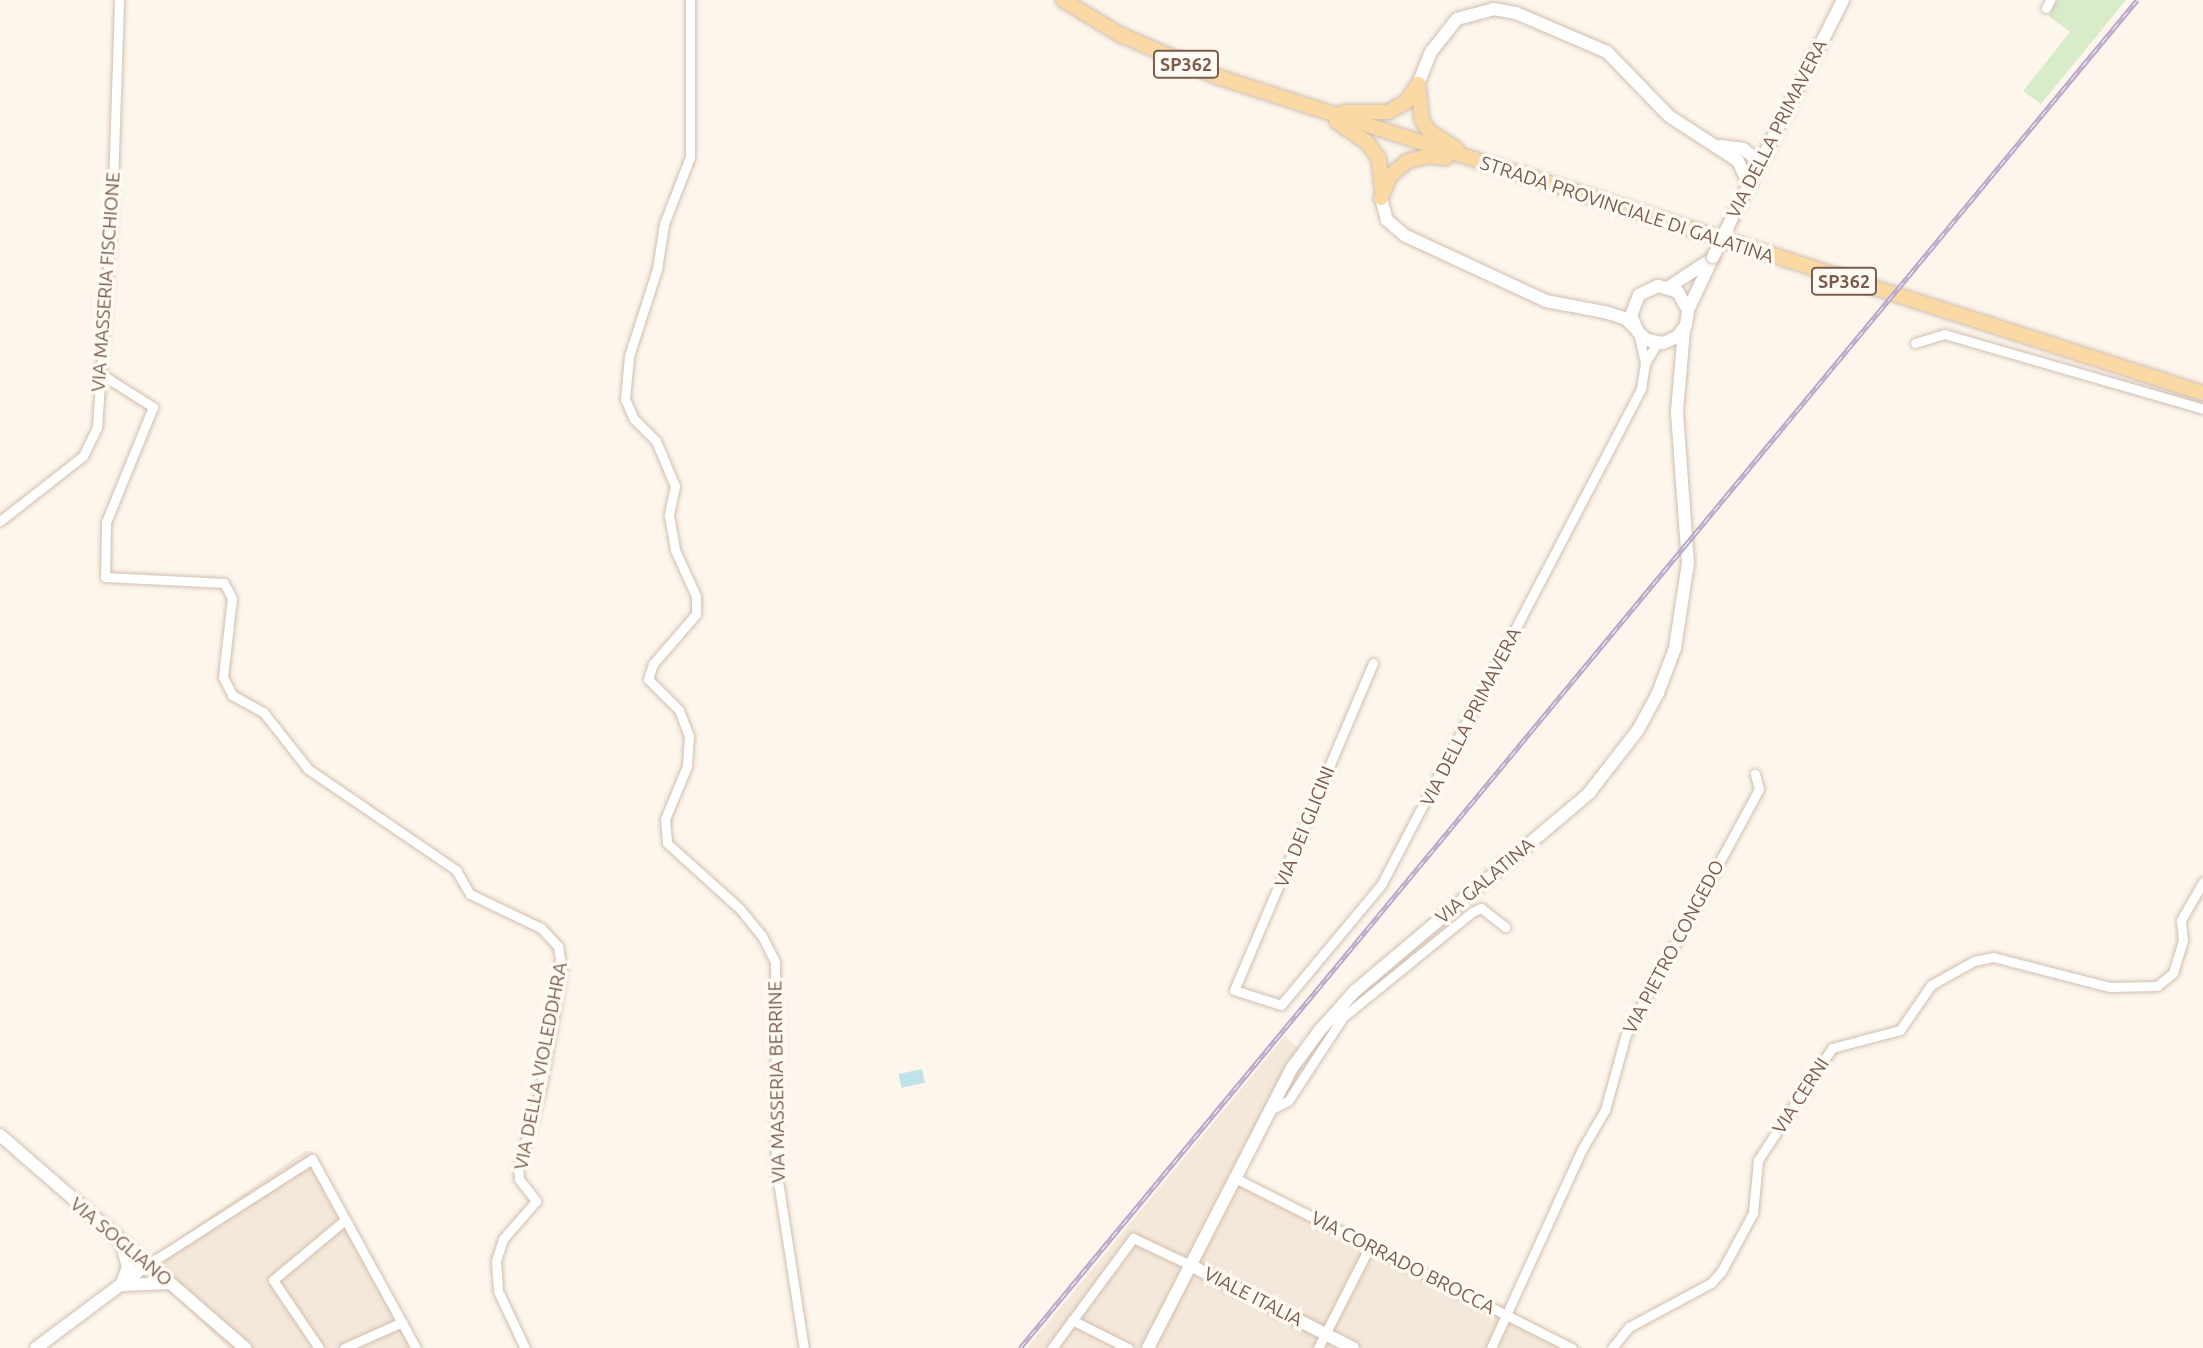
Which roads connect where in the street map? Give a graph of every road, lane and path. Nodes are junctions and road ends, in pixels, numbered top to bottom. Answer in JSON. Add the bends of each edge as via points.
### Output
{"nodes":[{"id":1,"x":119,"y":0,"type":"edge"},
{"id":2,"x":690,"y":0,"type":"edge"},
{"id":3,"x":1063,"y":0,"type":"edge"},
{"id":4,"x":1843,"y":0,"type":"edge"},
{"id":5,"x":1418,"y":84,"type":"junction"},
{"id":6,"x":1318,"y":110,"type":"junction"},
{"id":7,"x":1774,"y":135,"type":"junction"},
{"id":8,"x":1740,"y":155,"type":"junction"},
{"id":9,"x":1759,"y":162,"type":"junction"},
{"id":10,"x":1486,"y":165,"type":"junction"},
{"id":11,"x":1749,"y":185,"type":"junction"},
{"id":12,"x":1381,"y":198,"type":"junction"},
{"id":13,"x":1713,"y":257,"type":"junction"},
{"id":14,"x":1669,"y":287,"type":"junction"},
{"id":15,"x":1636,"y":299,"type":"junction"},
{"id":16,"x":1688,"y":310,"type":"junction"},
{"id":17,"x":1605,"y":313,"type":"junction"},
{"id":18,"x":1636,"y":330,"type":"junction"},
{"id":19,"x":1684,"y":330,"type":"junction"},
{"id":20,"x":1662,"y":342,"type":"junction"},
{"id":21,"x":1915,"y":343,"type":"dead end"},
{"id":22,"x":1646,"y":363,"type":"junction"},
{"id":23,"x":1679,"y":371,"type":"junction"},
{"id":24,"x":101,"y":374,"type":"junction"},
{"id":25,"x":2203,"y":393,"type":"edge"},
{"id":26,"x":2203,"y":410,"type":"edge"},
{"id":27,"x":0,"y":521,"type":"edge"},
{"id":28,"x":1373,"y":663,"type":"dead end"},
{"id":29,"x":1755,"y":774,"type":"dead end"},
{"id":30,"x":2203,"y":882,"type":"edge"},
{"id":31,"x":1505,"y":927,"type":"dead end"},
{"id":32,"x":1234,"y":990,"type":"joint"},
{"id":33,"x":1270,"y":1110,"type":"junction"},
{"id":34,"x":0,"y":1135,"type":"edge"},
{"id":35,"x":1233,"y":1177,"type":"junction"},
{"id":36,"x":345,"y":1220,"type":"junction"},
{"id":37,"x":122,"y":1243,"type":"junction"},
{"id":38,"x":1370,"y":1246,"type":"junction"},
{"id":39,"x":147,"y":1265,"type":"junction"},
{"id":40,"x":1190,"y":1265,"type":"junction"},
{"id":41,"x":170,"y":1283,"type":"junction"},
{"id":42,"x":120,"y":1286,"type":"junction"},
{"id":43,"x":1506,"y":1314,"type":"junction"},
{"id":44,"x":1072,"y":1320,"type":"junction"},
{"id":45,"x":401,"y":1322,"type":"junction"},
{"id":46,"x":1325,"y":1334,"type":"junction"},
{"id":47,"x":241,"y":1346,"type":"edge"},
{"id":48,"x":36,"y":1348,"type":"edge"},
{"id":49,"x":319,"y":1348,"type":"edge"},
{"id":50,"x":344,"y":1348,"type":"edge"},
{"id":51,"x":416,"y":1348,"type":"edge"},
{"id":52,"x":525,"y":1348,"type":"edge"},
{"id":53,"x":804,"y":1348,"type":"edge"},
{"id":54,"x":1052,"y":1348,"type":"edge"},
{"id":55,"x":1128,"y":1348,"type":"edge"},
{"id":56,"x":1147,"y":1348,"type":"edge"},
{"id":57,"x":1318,"y":1348,"type":"edge"},
{"id":58,"x":1353,"y":1348,"type":"edge"},
{"id":59,"x":1490,"y":1348,"type":"edge"},
{"id":60,"x":1572,"y":1348,"type":"edge"},
{"id":61,"x":1612,"y":1348,"type":"edge"}],
"edges":[{"from":1,"to":24,"type":"street","name":"VIA MASSERIA FISCHIONE"},
{"from":2,"to":53,"type":"street","name":"VIA MASSERIA BERRINE","via":[[690,157],[664,224],[657,269],[629,356],[625,399],[634,419],[656,441],[675,485],[669,515],[675,550],[696,596],[696,614],[653,664],[648,679],[679,710],[689,736],[687,766],[664,819],[667,843],[740,909],[775,962],[776,1168]]},
{"from":3,"to":6,"type":"main road","name":"STRADA PROVINCIALE DI GALATINA","number":"SP362","via":[[1119,34],[1218,78]]},
{"from":4,"to":7,"type":"street","name":"VIA DELLA PRIMAVERA"},
{"from":5,"to":6,"type":"main road","via":[[1406,102],[1388,112]]},
{"from":5,"to":8,"type":"street","via":[[1431,52],[1457,19],[1493,9],[1516,13],[1607,52],[1669,116]]},
{"from":5,"to":10,"type":"main road","via":[[1418,106],[1429,131]]},
{"from":6,"to":10,"type":"main road","name":"STRADA PROVINCIALE DI GALATINA","number":"SP362"},
{"from":6,"to":12,"type":"main road","via":[[1367,142],[1379,159]]},
{"from":7,"to":8,"type":"street"},
{"from":7,"to":9,"type":"street","name":"VIA DELLA PRIMAVERA"},
{"from":8,"to":9,"type":"street"},
{"from":8,"to":11,"type":"street"},
{"from":9,"to":11,"type":"street","name":"VIA DELLA PRIMAVERA"},
{"from":10,"to":12,"type":"main road","via":[[1429,156],[1407,161],[1390,176]]},
{"from":10,"to":25,"type":"main road","name":"STRADA PROVINCIALE DI GALATINA","number":"SP362"},
{"from":11,"to":13,"type":"street","name":"VIA DELLA PRIMAVERA","bridge":true},
{"from":12,"to":17,"type":"street","via":[[1387,220],[1404,235],[1546,301]]},
{"from":13,"to":14,"type":"street","name":"VIA DELLA PRIMAVERA"},
{"from":13,"to":16,"type":"street","name":"VIA DELLA PRIMAVERA"},
{"from":14,"to":15,"type":"street","name":"VIA DELLA PRIMAVERA","via":[[1653,287]]},
{"from":14,"to":16,"type":"street","via":[[1682,296]]},
{"from":15,"to":17,"type":"street"},
{"from":15,"to":18,"type":"street","name":"VIA DELLA PRIMAVERA","via":[[1632,310]]},
{"from":16,"to":19,"type":"street","name":"VIA DELLA PRIMAVERA"},
{"from":17,"to":18,"type":"street","via":[[1626,319]]},
{"from":18,"to":20,"type":"street"},
{"from":18,"to":22,"type":"street","name":"VIA DELLA PRIMAVERA"},
{"from":19,"to":20,"type":"street","name":"VIA DELLA PRIMAVERA"},
{"from":19,"to":23,"type":"street","name":"VIA GALATINA"},
{"from":20,"to":22,"type":"street","name":"VIA DELLA PRIMAVERA"},
{"from":20,"to":23,"type":"street","name":"VIA GALATINA"},
{"from":21,"to":26,"type":"street","via":[[1944,334]]},
{"from":22,"to":32,"type":"street","name":"VIA DELLA PRIMAVERA","via":[[1641,389],[1381,885],[1281,1005]]},
{"from":23,"to":33,"type":"street","name":"VIA GALATINA","via":[[1677,412],[1688,563],[1684,607],[1675,648],[1638,730],[1589,793],[1355,991],[1299,1058]]},
{"from":24,"to":27,"type":"street","name":"VIA MASSERIA FISCHIONE","via":[[97,427],[83,456]]},
{"from":24,"to":52,"type":"street","name":"VIA DELLA VIOLEDDHRA","via":[[153,407],[106,522],[105,577],[225,583],[232,598],[223,677],[232,695],[264,713],[309,769],[456,870],[470,894],[541,928],[558,946],[562,971],[540,1092],[518,1168],[519,1179],[536,1201],[503,1239],[496,1261],[498,1291]]},
{"from":28,"to":32,"type":"street","name":"VIA DEI GLICINI"},
{"from":29,"to":43,"type":"street","name":"VIA PIETRO CONGEDO","via":[[1759,789],[1626,1034],[1605,1110],[1581,1151]]},
{"from":30,"to":61,"type":"street","name":"VIA CERNI","via":[[2181,920],[2183,940],[2173,973],[2157,986],[2110,987],[1993,957],[1955,970],[1931,985],[1900,1030],[1832,1048],[1758,1160],[1752,1213],[1721,1272],[1711,1283],[1629,1327]]},
{"from":31,"to":33,"type":"street","via":[[1482,908],[1472,912],[1387,986],[1352,1009],[1288,1101]]},
{"from":33,"to":35,"type":"street","name":"VIA GALATINA"},
{"from":34,"to":37,"type":"street","name":"VIA SOGLIANO"},
{"from":35,"to":38,"type":"street","name":"VIA CORRADO BROCCA"},
{"from":35,"to":40,"type":"street","name":"VIA GALATINA"},
{"from":36,"to":39,"type":"street","via":[[312,1159]]},
{"from":36,"to":45,"type":"street"},
{"from":36,"to":49,"type":"street","via":[[273,1280]]},
{"from":37,"to":39,"type":"street","name":"VIA SOGLIANO"},
{"from":37,"to":42,"type":"street","via":[[128,1267]]},
{"from":38,"to":43,"type":"street","name":"VIA CORRADO BROCCA"},
{"from":38,"to":46,"type":"street"},
{"from":39,"to":41,"type":"street","name":"VIA SOGLIANO"},
{"from":39,"to":42,"type":"street"},
{"from":40,"to":44,"type":"street","via":[[1133,1238]]},
{"from":40,"to":46,"type":"street","name":"VIALE ITALIA"},
{"from":40,"to":56,"type":"street","name":"VIA GALATINA"},
{"from":41,"to":42,"type":"street"},
{"from":41,"to":47,"type":"street","name":"VIA SOGLIANO"},
{"from":42,"to":48,"type":"street"},
{"from":43,"to":59,"type":"street","name":"VIA PIETRO CONGEDO"},
{"from":43,"to":60,"type":"street","name":"VIA CORRADO BROCCA"},
{"from":44,"to":54,"type":"street"},
{"from":44,"to":55,"type":"street"},
{"from":45,"to":50,"type":"street"},
{"from":45,"to":51,"type":"street"},
{"from":46,"to":57,"type":"street"},
{"from":46,"to":58,"type":"street","name":"VIALE ITALIA"}]}
